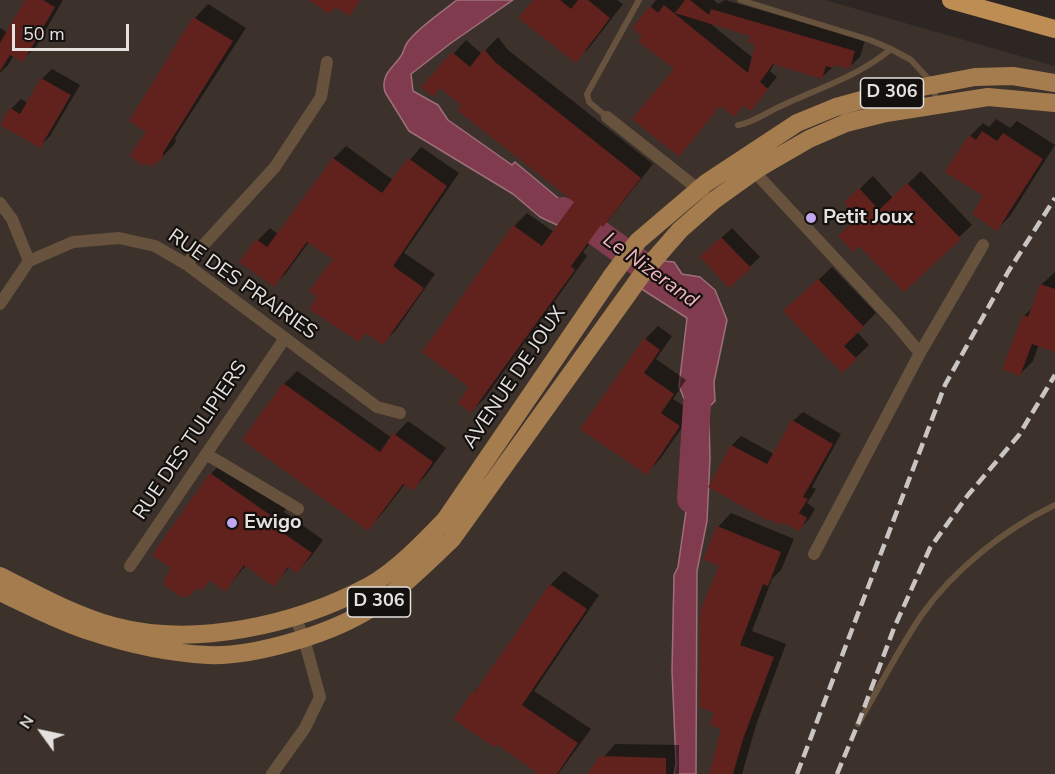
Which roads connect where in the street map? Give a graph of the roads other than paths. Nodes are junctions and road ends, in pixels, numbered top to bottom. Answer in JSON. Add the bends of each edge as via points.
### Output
{"nodes":[{"id":1,"x":639,"y":0,"type":"edge"},
{"id":2,"x":740,"y":0,"type":"edge"},
{"id":3,"x":951,"y":0,"type":"edge"},
{"id":4,"x":1055,"y":29,"type":"edge"},
{"id":5,"x":891,"y":49,"type":"junction"},
{"id":6,"x":327,"y":62,"type":"dead end"},
{"id":7,"x":1055,"y":82,"type":"edge"},
{"id":8,"x":934,"y":85,"type":"junction"},
{"id":9,"x":1055,"y":103,"type":"edge"},
{"id":10,"x":936,"y":104,"type":"junction"},
{"id":11,"x":607,"y":117,"type":"joint"},
{"id":12,"x":738,"y":125,"type":"dead end"},
{"id":13,"x":748,"y":165,"type":"junction"},
{"id":14,"x":699,"y":189,"type":"junction"},
{"id":15,"x":713,"y":201,"type":"junction"},
{"id":16,"x":0,"y":203,"type":"edge"},
{"id":17,"x":983,"y":245,"type":"dead end"},
{"id":18,"x":29,"y":261,"type":"junction"},
{"id":19,"x":186,"y":264,"type":"junction"},
{"id":20,"x":0,"y":304,"type":"edge"},
{"id":21,"x":285,"y":338,"type":"junction"},
{"id":22,"x":920,"y":352,"type":"junction"},
{"id":23,"x":400,"y":412,"type":"dead end"},
{"id":24,"x":206,"y":454,"type":"junction"},
{"id":25,"x":1055,"y":505,"type":"edge"},
{"id":26,"x":298,"y":509,"type":"dead end"},
{"id":27,"x":814,"y":554,"type":"dead end"},
{"id":28,"x":130,"y":566,"type":"dead end"},
{"id":29,"x":0,"y":576,"type":"edge"},
{"id":30,"x":0,"y":592,"type":"edge"},
{"id":31,"x":295,"y":617,"type":"junction"},
{"id":32,"x":304,"y":639,"type":"junction"},
{"id":33,"x":858,"y":724,"type":"dead end"},
{"id":34,"x":272,"y":774,"type":"edge"}],
"edges":[{"from":1,"to":11,"type":"lane","via":[[587,94],[589,102]]},
{"from":2,"to":5,"type":"lane","via":[[870,39]]},
{"from":3,"to":4,"type":"highway"},
{"from":5,"to":8,"type":"lane","via":[[910,60]]},
{"from":5,"to":12,"type":"lane","via":[[854,75]]},
{"from":6,"to":19,"type":"street","via":[[321,97],[281,158]]},
{"from":7,"to":8,"type":"main road","name":"AVENUE DE JOUX","number":"D 306","via":[[1013,76],[975,77]]},
{"from":8,"to":10,"type":"lane"},
{"from":8,"to":13,"type":"main road","name":"AVENUE DE JOUX","number":"D 306","via":[[836,107],[797,123]]},
{"from":9,"to":10,"type":"main road","name":"AVENUE DE JOUX","number":"D 306","via":[[988,97]]},
{"from":10,"to":13,"type":"main road","name":"AVENUE DE JOUX","number":"D 306","via":[[846,123]]},
{"from":11,"to":14,"type":"street"},
{"from":13,"to":14,"type":"main road","name":"AVENUE DE JOUX","number":"D 306"},
{"from":13,"to":15,"type":"main road","name":"AVENUE DE JOUX","number":"D 306"},
{"from":13,"to":22,"type":"street"},
{"from":14,"to":15,"type":"street"},
{"from":14,"to":31,"type":"main road","name":"AVENUE DE JOUX","number":"D 306","via":[[638,241],[611,276],[445,520],[413,552],[370,585]]},
{"from":15,"to":32,"type":"main road","name":"AVENUE DE JOUX","number":"D 306","via":[[680,230],[629,291],[452,539],[417,573],[365,612]]},
{"from":16,"to":18,"type":"street","via":[[12,219]]},
{"from":17,"to":22,"type":"street"},
{"from":18,"to":19,"type":"street","name":"RUE DES PRAIRIES","via":[[73,242],[119,237],[155,246]]},
{"from":18,"to":20,"type":"street"},
{"from":19,"to":21,"type":"street","name":"RUE DES PRAIRIES"},
{"from":21,"to":23,"type":"street","name":"RUE DES PRAIRIES","via":[[377,407]]},
{"from":21,"to":24,"type":"street","name":"RUE DES TULIPIERS"},
{"from":22,"to":27,"type":"street"},
{"from":24,"to":26,"type":"street"},
{"from":24,"to":28,"type":"street","name":"RUE DES TULIPIERS"},
{"from":25,"to":33,"type":"lane","via":[[983,552],[941,592],[921,616]]},
{"from":29,"to":31,"type":"main road","name":"AVENUE DE JOUX","number":"D 306","via":[[75,613],[113,626],[159,633],[248,629]]},
{"from":30,"to":32,"type":"main road","name":"AVENUE DE JOUX","number":"D 306","via":[[91,632],[172,651],[209,655],[251,651]]},
{"from":31,"to":32,"type":"street"},
{"from":32,"to":34,"type":"street","via":[[320,697],[305,728]]}]}
